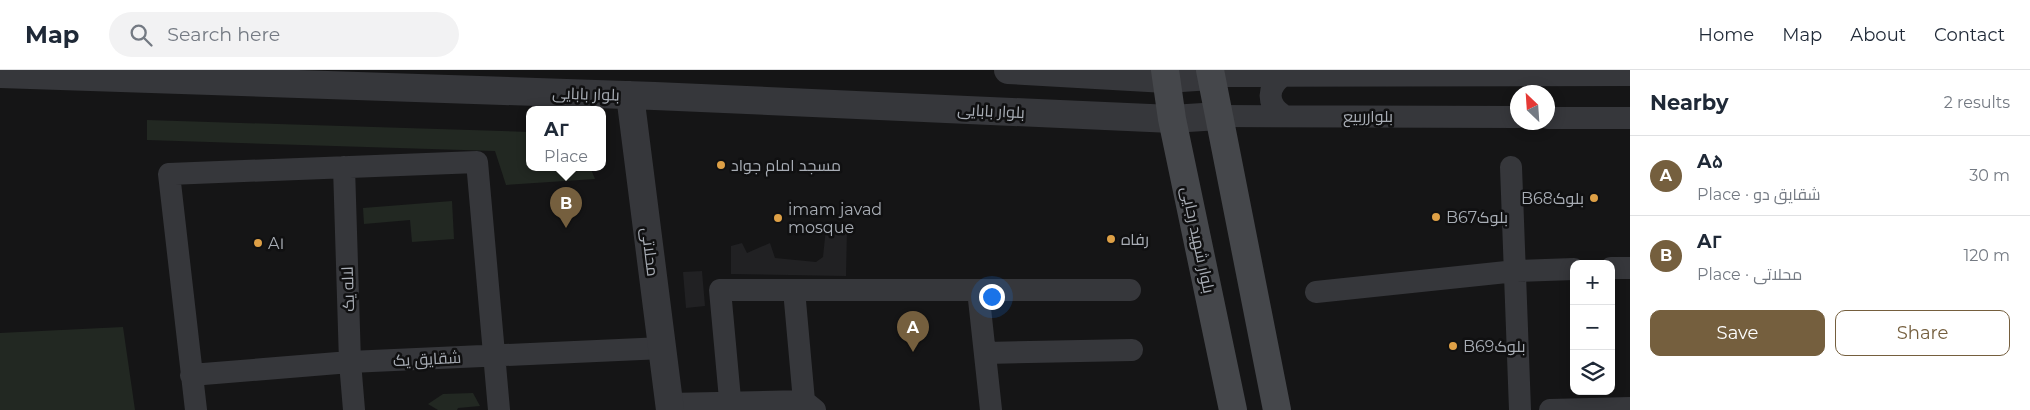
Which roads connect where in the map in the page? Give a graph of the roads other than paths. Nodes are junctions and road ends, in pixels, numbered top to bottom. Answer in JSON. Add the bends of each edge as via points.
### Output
{"nodes":[{"id":1,"x":1008,"y":70,"type":"edge"},
{"id":2,"x":1210,"y":73,"type":"edge"},
{"id":3,"x":1477,"y":73,"type":"edge"},
{"id":4,"x":0,"y":74,"type":"edge"},
{"id":5,"x":106,"y":74,"type":"edge"},
{"id":6,"x":1165,"y":74,"type":"edge"},
{"id":7,"x":1095,"y":75,"type":"junction"},
{"id":8,"x":1630,"y":75,"type":"edge"},
{"id":9,"x":1283,"y":76,"type":"junction"},
{"id":10,"x":630,"y":95,"type":"junction"},
{"id":11,"x":1093,"y":116,"type":"junction"},
{"id":12,"x":1219,"y":116,"type":"junction"},
{"id":13,"x":1282,"y":116,"type":"junction"},
{"id":14,"x":1510,"y":117,"type":"edge"},
{"id":15,"x":1555,"y":118,"type":"edge"},
{"id":16,"x":1630,"y":118,"type":"edge"},
{"id":17,"x":1172,"y":119,"type":"junction"},
{"id":18,"x":344,"y":167,"type":"junction"},
{"id":19,"x":1511,"y":167,"type":"dead end"},
{"id":20,"x":1615,"y":268,"type":"edge"},
{"id":21,"x":1630,"y":268,"type":"edge"},
{"id":22,"x":1570,"y":269,"type":"edge"},
{"id":23,"x":1516,"y":271,"type":"junction"},
{"id":24,"x":794,"y":290,"type":"junction"},
{"id":25,"x":978,"y":290,"type":"junction"},
{"id":26,"x":1130,"y":290,"type":"dead end"},
{"id":27,"x":1316,"y":292,"type":"dead end"},
{"id":28,"x":662,"y":348,"type":"junction"},
{"id":29,"x":1132,"y":350,"type":"dead end"},
{"id":30,"x":984,"y":353,"type":"junction"},
{"id":31,"x":493,"y":356,"type":"junction"},
{"id":32,"x":350,"y":362,"type":"junction"},
{"id":33,"x":191,"y":375,"type":"junction"},
{"id":34,"x":730,"y":406,"type":"edge"},
{"id":35,"x":800,"y":406,"type":"edge"},
{"id":36,"x":669,"y":407,"type":"edge"},
{"id":37,"x":1630,"y":408,"type":"edge"},
{"id":38,"x":196,"y":410,"type":"edge"},
{"id":39,"x":354,"y":410,"type":"edge"},
{"id":40,"x":499,"y":410,"type":"edge"},
{"id":41,"x":991,"y":410,"type":"edge"},
{"id":42,"x":1233,"y":410,"type":"edge"},
{"id":43,"x":1277,"y":410,"type":"edge"},
{"id":44,"x":1520,"y":410,"type":"edge"},
{"id":45,"x":1550,"y":410,"type":"edge"}],
"edges":[{"from":1,"to":7,"type":"street"},
{"from":2,"to":6,"type":"street"},
{"from":2,"to":9,"type":"street"},
{"from":2,"to":12,"type":"main road"},
{"from":3,"to":8,"type":"street"},
{"from":3,"to":9,"type":"street"},
{"from":4,"to":5,"type":"street","name":"بلوار بابایی"},
{"from":5,"to":10,"type":"street","name":"بلوار بابایی"},
{"from":6,"to":7,"type":"street"},
{"from":6,"to":17,"type":"main road","name":"بلوار شهید رجایی"},
{"from":7,"to":11,"type":"street","via":[[1104,86],[1105,95],[1103,104]]},
{"from":9,"to":13,"type":"street","via":[[1276,80],[1270,95],[1271,104]]},
{"from":10,"to":11,"type":"street","name":"بلوار بابایی"},
{"from":10,"to":28,"type":"street","name":"محلاتی"},
{"from":11,"to":17,"type":"street","name":"بلوار بابایی"},
{"from":12,"to":13,"type":"street","name":"بلوارربیع"},
{"from":12,"to":17,"type":"street","name":"بلوار بابایی"},
{"from":12,"to":43,"type":"main road"},
{"from":13,"to":14,"type":"street","name":"بلوارربیع"},
{"from":15,"to":16,"type":"street"},
{"from":17,"to":42,"type":"main road","name":"بلوار شهید رجایی"},
{"from":18,"to":31,"type":"street","via":[[476,162]]},
{"from":18,"to":32,"type":"street","name":"لاله یک"},
{"from":18,"to":33,"type":"street","via":[[170,174]]},
{"from":19,"to":23,"type":"street"},
{"from":20,"to":21,"type":"street"},
{"from":22,"to":23,"type":"street"},
{"from":23,"to":27,"type":"street"},
{"from":23,"to":44,"type":"street"},
{"from":24,"to":25,"type":"street"},
{"from":24,"to":34,"type":"street","via":[[720,290]]},
{"from":24,"to":35,"type":"street"},
{"from":25,"to":26,"type":"street"},
{"from":25,"to":30,"type":"street"},
{"from":28,"to":31,"type":"street","name":"شقایق یک"},
{"from":28,"to":36,"type":"street","name":"محلاتی"},
{"from":29,"to":30,"type":"street"},
{"from":30,"to":41,"type":"street"},
{"from":31,"to":32,"type":"street","name":"شقایق یک"},
{"from":31,"to":40,"type":"street"},
{"from":32,"to":33,"type":"street","name":"شقایق یک"},
{"from":32,"to":39,"type":"street","name":"لاله یک"},
{"from":33,"to":38,"type":"street"},
{"from":34,"to":35,"type":"street"},
{"from":34,"to":36,"type":"street"},
{"from":37,"to":45,"type":"street"}]}
